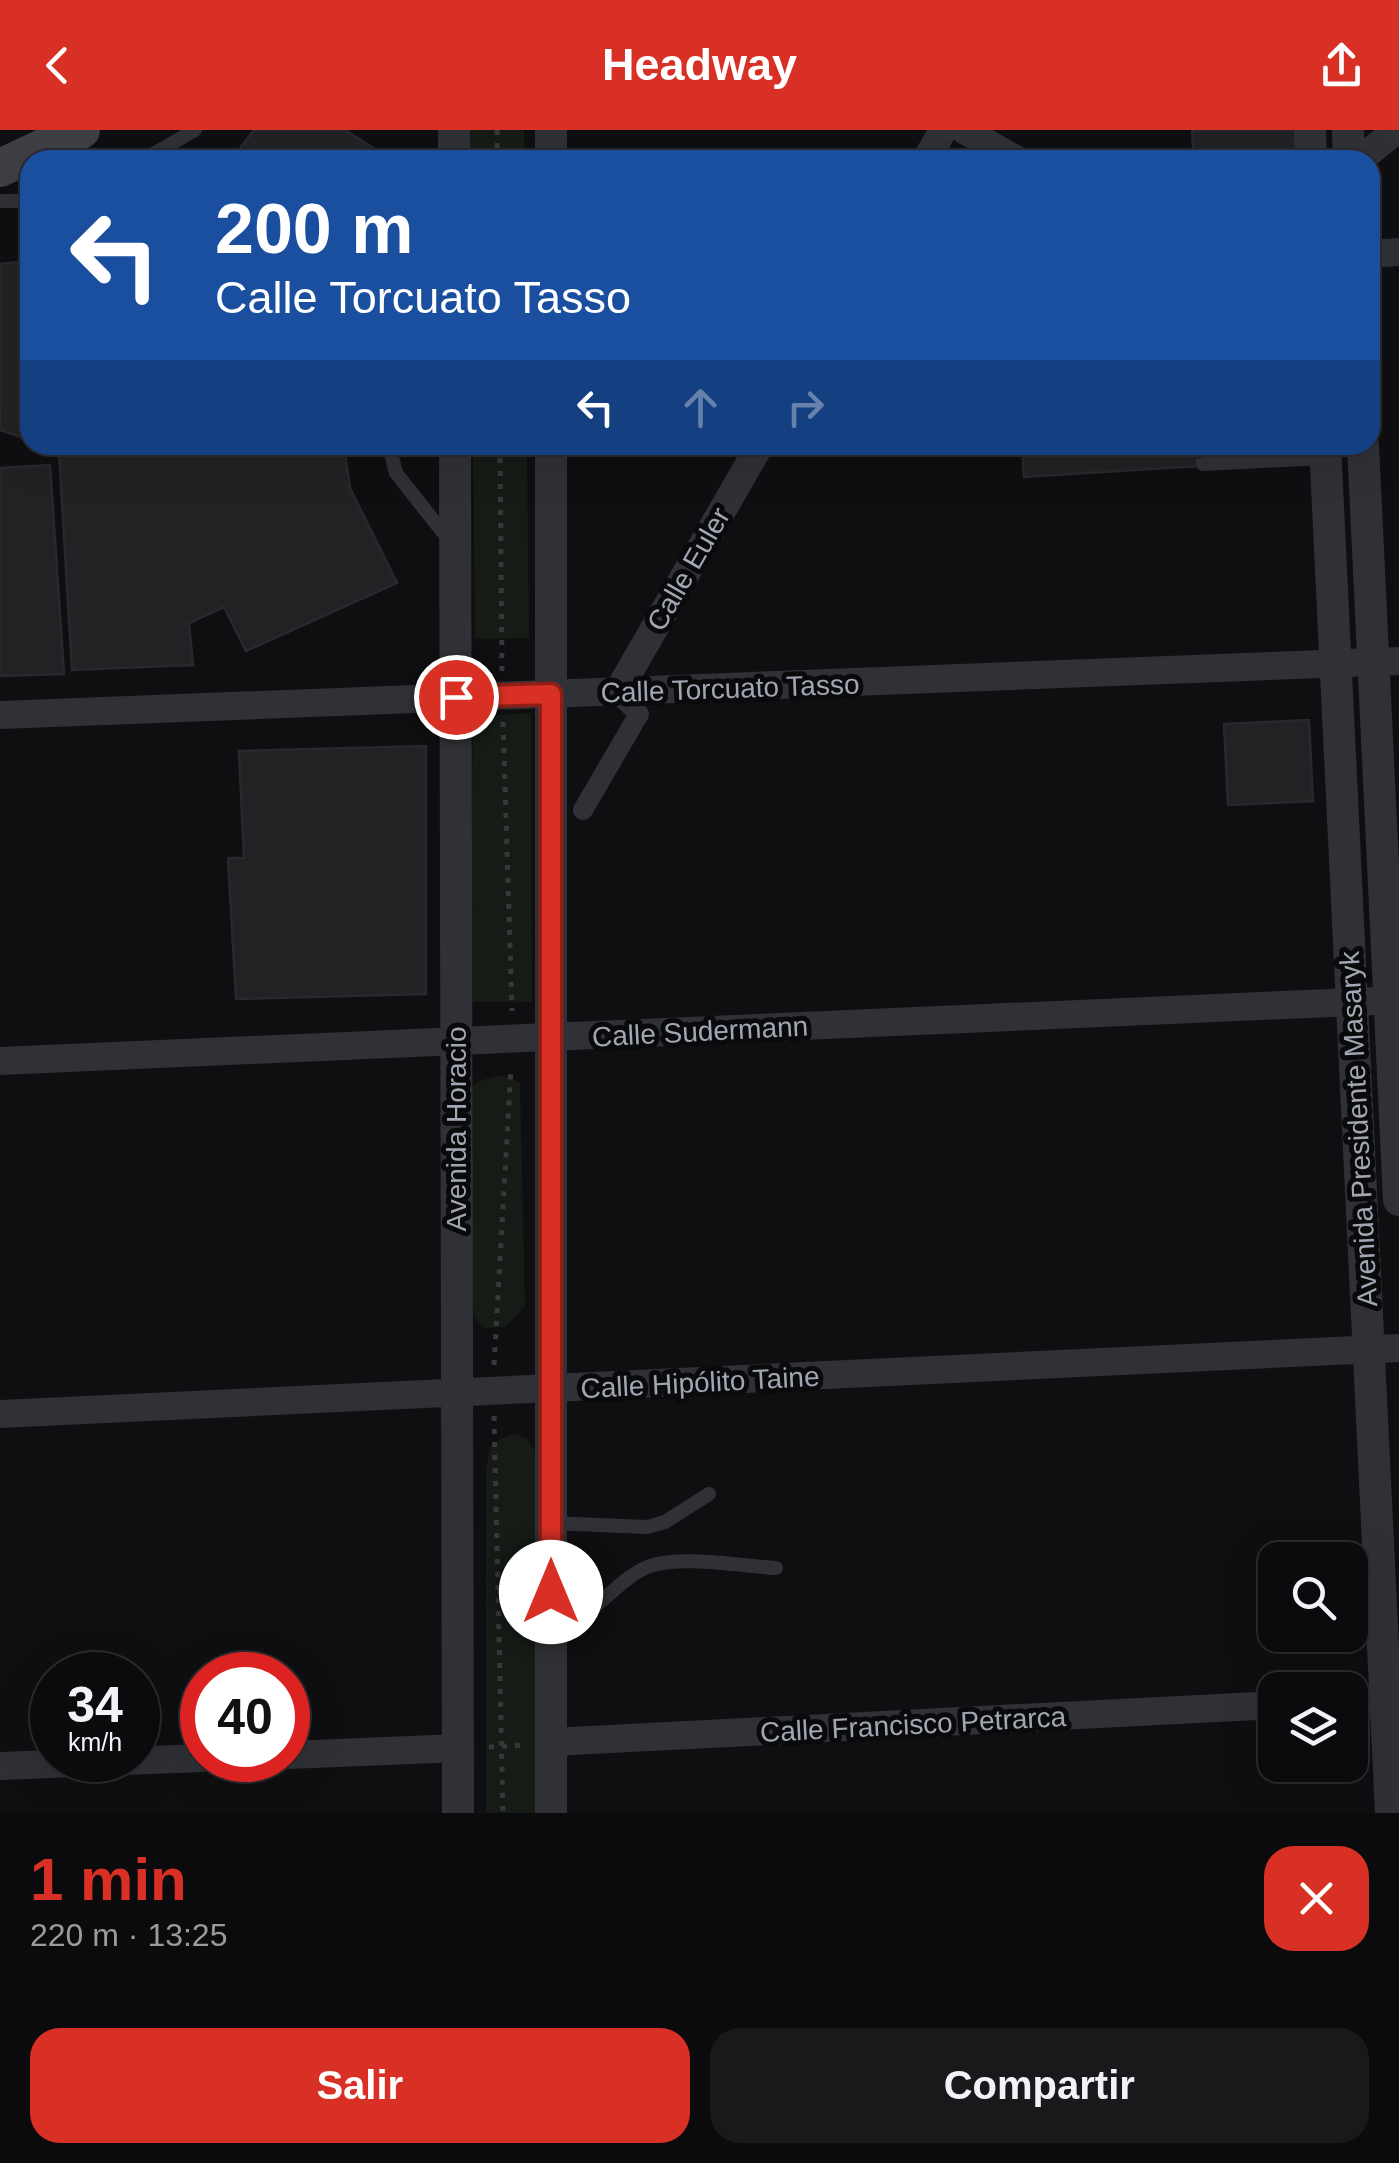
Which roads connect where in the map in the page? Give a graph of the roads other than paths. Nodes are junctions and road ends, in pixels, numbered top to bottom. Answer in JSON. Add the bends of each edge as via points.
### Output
{"nodes":[{"id":1,"x":81,"y":130,"type":"edge"},
{"id":2,"x":195,"y":130,"type":"edge"},
{"id":3,"x":964,"y":130,"type":"edge"},
{"id":4,"x":1397,"y":130,"type":"edge"},
{"id":5,"x":38,"y":150,"type":"edge"},
{"id":6,"x":160,"y":150,"type":"edge"},
{"id":7,"x":999,"y":150,"type":"edge"},
{"id":8,"x":1372,"y":150,"type":"edge"},
{"id":9,"x":392,"y":455,"type":"edge"},
{"id":10,"x":455,"y":455,"type":"edge"},
{"id":11,"x":551,"y":455,"type":"edge"},
{"id":12,"x":754,"y":455,"type":"edge"},
{"id":13,"x":1287,"y":455,"type":"edge"},
{"id":14,"x":1325,"y":455,"type":"edge"},
{"id":15,"x":1364,"y":455,"type":"edge"},
{"id":16,"x":1203,"y":464,"type":"dead end"},
{"id":17,"x":455,"y":547,"type":"junction"},
{"id":18,"x":1386,"y":662,"type":"edge"},
{"id":19,"x":1336,"y":663,"type":"junction"},
{"id":20,"x":616,"y":693,"type":"junction"},
{"id":21,"x":551,"y":694,"type":"junction"},
{"id":22,"x":456,"y":697,"type":"junction"},
{"id":23,"x":0,"y":715,"type":"edge"},
{"id":24,"x":582,"y":810,"type":"dead end"},
{"id":25,"x":1394,"y":1000,"type":"edge"},
{"id":26,"x":1352,"y":1002,"type":"junction"},
{"id":27,"x":551,"y":1038,"type":"junction"},
{"id":28,"x":456,"y":1041,"type":"junction"},
{"id":29,"x":0,"y":1061,"type":"edge"},
{"id":30,"x":1399,"y":1200,"type":"edge"},
{"id":31,"x":1384,"y":1349,"type":"edge"},
{"id":32,"x":551,"y":1388,"type":"junction"},
{"id":33,"x":457,"y":1392,"type":"junction"},
{"id":34,"x":0,"y":1414,"type":"edge"},
{"id":35,"x":709,"y":1494,"type":"dead end"},
{"id":36,"x":551,"y":1523,"type":"junction"},
{"id":37,"x":776,"y":1568,"type":"dead end"},
{"id":38,"x":551,"y":1626,"type":"junction"},
{"id":39,"x":1392,"y":1699,"type":"edge"},
{"id":40,"x":1258,"y":1706,"type":"edge"},
{"id":41,"x":551,"y":1742,"type":"junction"},
{"id":42,"x":458,"y":1748,"type":"junction"},
{"id":43,"x":310,"y":1754,"type":"edge"},
{"id":44,"x":180,"y":1759,"type":"edge"},
{"id":45,"x":0,"y":1766,"type":"edge"},
{"id":46,"x":458,"y":1813,"type":"edge"},
{"id":47,"x":551,"y":1813,"type":"edge"},
{"id":48,"x":1390,"y":1813,"type":"edge"}],
"edges":[{"from":1,"to":5,"type":"main road"},
{"from":2,"to":6,"type":"lane"},
{"from":3,"to":7,"type":"street"},
{"from":4,"to":8,"type":"street"},
{"from":9,"to":17,"type":"lane","via":[[396,473]]},
{"from":10,"to":17,"type":"street","name":"Avenida Horacio"},
{"from":11,"to":21,"type":"street"},
{"from":12,"to":20,"type":"street","name":"Calle Euler"},
{"from":13,"to":16,"type":"lane"},
{"from":14,"to":19,"type":"street","name":"Avenida Presidente Masaryk"},
{"from":15,"to":18,"type":"street","name":"Avenida Presidente Masaryk"},
{"from":17,"to":22,"type":"street","name":"Avenida Horacio"},
{"from":18,"to":19,"type":"street","name":"Calle Torcuato Tasso"},
{"from":18,"to":25,"type":"street","name":"Avenida Presidente Masaryk"},
{"from":19,"to":20,"type":"street","name":"Calle Torcuato Tasso"},
{"from":19,"to":26,"type":"street","name":"Avenida Presidente Masaryk"},
{"from":20,"to":21,"type":"street","name":"Calle Torcuato Tasso"},
{"from":20,"to":24,"type":"street","via":[[639,714]]},
{"from":21,"to":22,"type":"street","name":"Calle Torcuato Tasso"},
{"from":21,"to":27,"type":"street"},
{"from":22,"to":23,"type":"street","name":"Calle Torcuato Tasso"},
{"from":22,"to":28,"type":"street","name":"Avenida Horacio"},
{"from":25,"to":26,"type":"street","name":"Calle Sudermann"},
{"from":25,"to":30,"type":"street","name":"Avenida Presidente Masaryk"},
{"from":26,"to":27,"type":"street","name":"Calle Sudermann"},
{"from":26,"to":31,"type":"street","name":"Avenida Presidente Masaryk"},
{"from":27,"to":28,"type":"street","name":"Calle Sudermann"},
{"from":27,"to":32,"type":"street"},
{"from":28,"to":29,"type":"street","name":"Calle Sudermann"},
{"from":28,"to":33,"type":"street","name":"Avenida Horacio"},
{"from":31,"to":32,"type":"street","name":"Calle Hipólito Taine"},
{"from":31,"to":39,"type":"street","name":"Avenida Presidente Masaryk"},
{"from":32,"to":33,"type":"street","name":"Calle Hipólito Taine"},
{"from":32,"to":36,"type":"street"},
{"from":33,"to":34,"type":"street","name":"Calle Hipólito Taine"},
{"from":33,"to":42,"type":"street","name":"Avenida Horacio"},
{"from":35,"to":36,"type":"lane","via":[[646,1527]]},
{"from":36,"to":38,"type":"street"},
{"from":37,"to":38,"type":"lane","via":[[653,1564],[570,1625]]},
{"from":38,"to":41,"type":"street"},
{"from":39,"to":48,"type":"street","name":"Avenida Presidente Masaryk"},
{"from":40,"to":41,"type":"street","name":"Calle Francisco Petrarca"},
{"from":41,"to":47,"type":"street"},
{"from":42,"to":43,"type":"street"},
{"from":42,"to":46,"type":"street","name":"Avenida Horacio"},
{"from":44,"to":45,"type":"street"}]}
